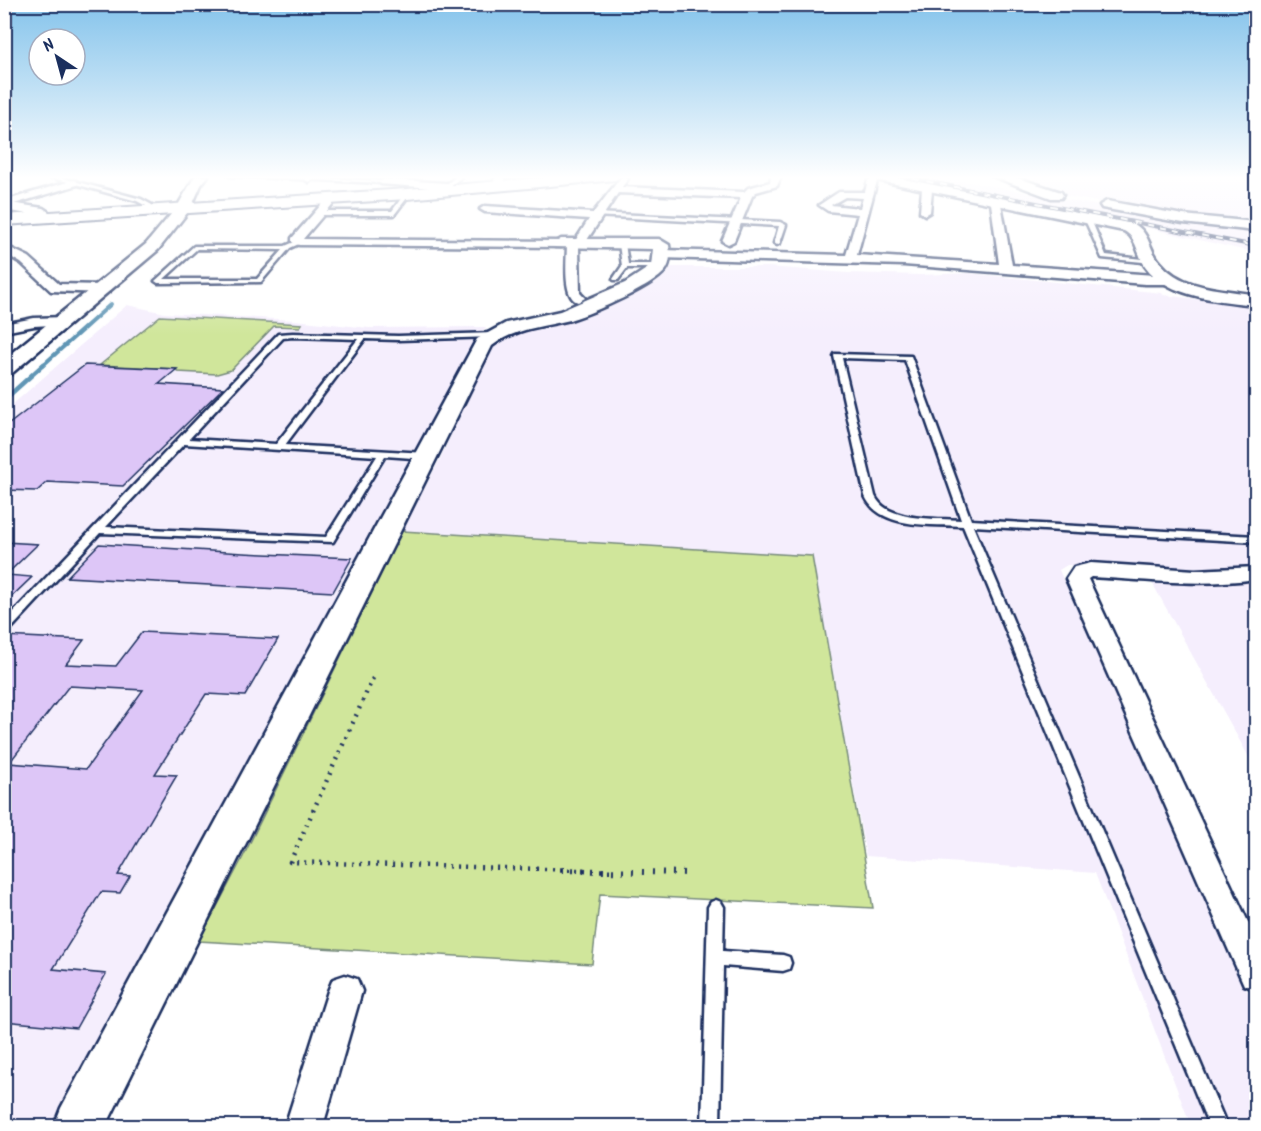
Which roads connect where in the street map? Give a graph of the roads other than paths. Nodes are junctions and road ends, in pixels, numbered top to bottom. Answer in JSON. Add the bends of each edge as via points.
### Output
{"nodes":[{"id":1,"x":167,"y":229,"type":"edge"},
{"id":2,"x":306,"y":229,"type":"edge"},
{"id":3,"x":499,"y":229,"type":"edge"},
{"id":4,"x":542,"y":229,"type":"edge"},
{"id":5,"x":584,"y":229,"type":"edge"},
{"id":6,"x":732,"y":229,"type":"edge"},
{"id":7,"x":781,"y":229,"type":"edge"},
{"id":8,"x":858,"y":229,"type":"edge"},
{"id":9,"x":1000,"y":229,"type":"edge"},
{"id":10,"x":1092,"y":229,"type":"edge"},
{"id":11,"x":1130,"y":229,"type":"edge"},
{"id":12,"x":727,"y":241,"type":"dead end"},
{"id":13,"x":299,"y":242,"type":"junction"},
{"id":14,"x":772,"y":242,"type":"joint"},
{"id":15,"x":484,"y":244,"type":"junction"},
{"id":16,"x":529,"y":244,"type":"junction"},
{"id":17,"x":571,"y":244,"type":"junction"},
{"id":18,"x":4,"y":248,"type":"edge"},
{"id":19,"x":287,"y":248,"type":"junction"},
{"id":20,"x":665,"y":251,"type":"junction"},
{"id":21,"x":624,"y":255,"type":"junction"},
{"id":22,"x":851,"y":255,"type":"junction"},
{"id":23,"x":1151,"y":262,"type":"junction"},
{"id":24,"x":1006,"y":267,"type":"junction"},
{"id":25,"x":616,"y":279,"type":"dead end"},
{"id":26,"x":1169,"y":280,"type":"junction"},
{"id":27,"x":103,"y":290,"type":"junction"},
{"id":28,"x":578,"y":298,"type":"dead end"},
{"id":29,"x":1257,"y":300,"type":"edge"},
{"id":30,"x":65,"y":321,"type":"junction"},
{"id":31,"x":4,"y":328,"type":"edge"},
{"id":32,"x":494,"y":335,"type":"junction"},
{"id":33,"x":362,"y":338,"type":"junction"},
{"id":34,"x":4,"y":370,"type":"edge"},
{"id":35,"x":182,"y":441,"type":"junction"},
{"id":36,"x":280,"y":445,"type":"junction"},
{"id":37,"x":382,"y":454,"type":"junction"},
{"id":38,"x":426,"y":456,"type":"junction"},
{"id":39,"x":967,"y":523,"type":"junction"},
{"id":40,"x":98,"y":530,"type":"junction"},
{"id":41,"x":1257,"y":539,"type":"edge"},
{"id":42,"x":1257,"y":573,"type":"edge"},
{"id":43,"x":4,"y":629,"type":"edge"},
{"id":44,"x":716,"y":907,"type":"dead end"},
{"id":45,"x":1253,"y":957,"type":"edge"},
{"id":46,"x":715,"y":958,"type":"junction"},
{"id":47,"x":783,"y":963,"type":"dead end"},
{"id":48,"x":345,"y":991,"type":"dead end"},
{"id":49,"x":79,"y":1126,"type":"edge"},
{"id":50,"x":304,"y":1126,"type":"edge"},
{"id":51,"x":711,"y":1126,"type":"edge"},
{"id":52,"x":1218,"y":1126,"type":"edge"}],
"edges":[{"from":1,"to":27,"type":"street"},
{"from":2,"to":13,"type":"street","via":[[296,240]]},
{"from":3,"to":15,"type":"street"},
{"from":4,"to":16,"type":"street"},
{"from":5,"to":17,"type":"street"},
{"from":6,"to":12,"type":"street"},
{"from":7,"to":14,"type":"lane"},
{"from":8,"to":22,"type":"street"},
{"from":9,"to":24,"type":"street"},
{"from":10,"to":23,"type":"lane","via":[[1104,257]]},
{"from":11,"to":23,"type":"street","via":[[1135,230]]},
{"from":13,"to":15,"type":"street"},
{"from":13,"to":19,"type":"lane"},
{"from":14,"to":22,"type":"street"},
{"from":15,"to":16,"type":"street"},
{"from":16,"to":17,"type":"street"},
{"from":17,"to":21,"type":"street"},
{"from":17,"to":28,"type":"street","via":[[574,293]]},
{"from":18,"to":27,"type":"street","via":[[25,260],[59,290]]},
{"from":19,"to":19,"type":"lane","via":[[258,280],[158,281],[195,247]]},
{"from":20,"to":21,"type":"street"},
{"from":20,"to":22,"type":"street"},
{"from":20,"to":32,"type":"street","via":[[646,279],[571,313],[518,325]]},
{"from":21,"to":25,"type":"lane"},
{"from":22,"to":24,"type":"street"},
{"from":23,"to":26,"type":"street"},
{"from":24,"to":26,"type":"street"},
{"from":26,"to":29,"type":"street"},
{"from":27,"to":30,"type":"street"},
{"from":30,"to":31,"type":"street"},
{"from":30,"to":34,"type":"street"},
{"from":32,"to":33,"type":"lane"},
{"from":32,"to":38,"type":"street","via":[[484,343]]},
{"from":33,"to":35,"type":"lane","via":[[281,336]]},
{"from":33,"to":36,"type":"lane"},
{"from":35,"to":36,"type":"lane"},
{"from":35,"to":40,"type":"lane"},
{"from":36,"to":37,"type":"lane"},
{"from":37,"to":38,"type":"lane"},
{"from":37,"to":40,"type":"lane","via":[[329,540]]},
{"from":38,"to":49,"type":"street"},
{"from":39,"to":39,"type":"lane","via":[[908,358],[838,356],[874,504],[896,517]]},
{"from":39,"to":41,"type":"lane"},
{"from":39,"to":52,"type":"lane"},
{"from":40,"to":43,"type":"lane"},
{"from":42,"to":45,"type":"street","via":[[1181,576],[1091,570],[1081,572],[1077,579]]},
{"from":44,"to":46,"type":"lane"},
{"from":46,"to":47,"type":"lane"},
{"from":46,"to":51,"type":"lane"},
{"from":48,"to":50,"type":"street"}]}
